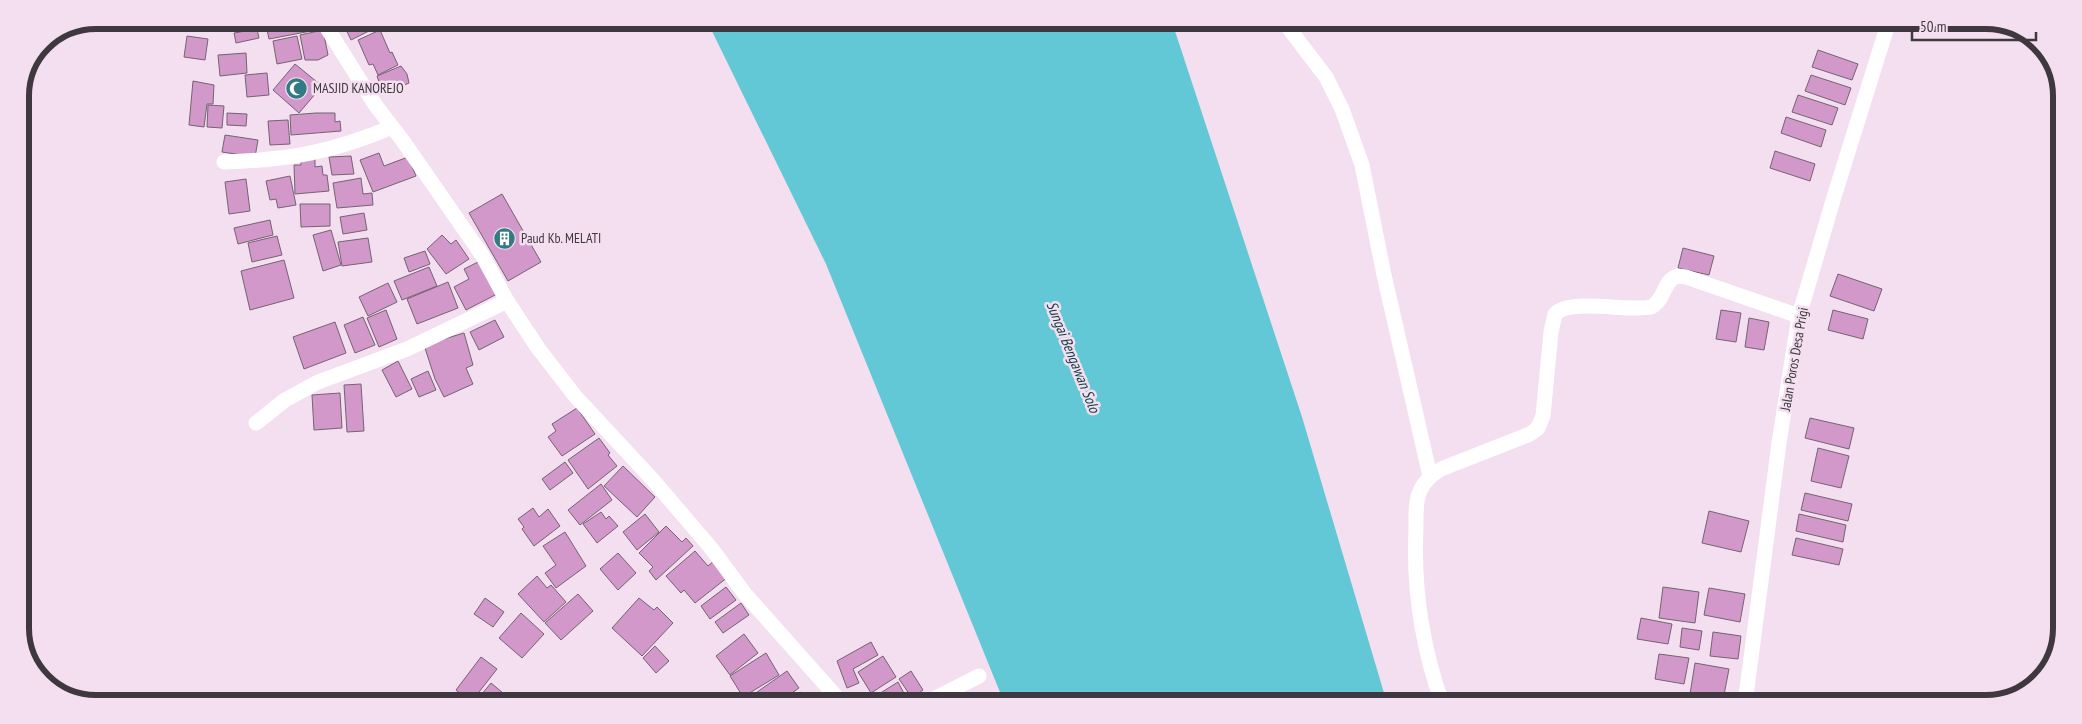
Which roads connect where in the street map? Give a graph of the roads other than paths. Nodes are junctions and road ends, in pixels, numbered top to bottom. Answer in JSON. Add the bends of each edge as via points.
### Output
{"nodes":[{"id":1,"x":328,"y":29,"type":"edge"},
{"id":2,"x":1289,"y":29,"type":"edge"},
{"id":3,"x":1884,"y":29,"type":"edge"},
{"id":4,"x":392,"y":127,"type":"junction"},
{"id":5,"x":224,"y":162,"type":"dead end"},
{"id":6,"x":507,"y":301,"type":"junction"},
{"id":7,"x":1799,"y":316,"type":"junction"},
{"id":8,"x":256,"y":424,"type":"dead end"},
{"id":9,"x":1430,"y":476,"type":"junction"},
{"id":10,"x":979,"y":676,"type":"dead end"},
{"id":11,"x":834,"y":695,"type":"edge"},
{"id":12,"x":942,"y":695,"type":"edge"},
{"id":13,"x":1439,"y":695,"type":"edge"},
{"id":14,"x":1746,"y":695,"type":"edge"}],
"edges":[{"from":1,"to":4,"type":"street"},
{"from":2,"to":9,"type":"street","via":[[1326,78],[1342,109],[1362,165]]},
{"from":3,"to":7,"type":"street","name":"Jalan Poros Desa Prigi"},
{"from":4,"to":5,"type":"street","via":[[356,142],[316,153],[269,161]]},
{"from":4,"to":6,"type":"street","via":[[482,255]]},
{"from":6,"to":8,"type":"street","via":[[407,349],[318,382],[285,400]]},
{"from":6,"to":11,"type":"street","via":[[575,396],[653,480],[745,594]]},
{"from":7,"to":9,"type":"street","via":[[1677,276],[1651,307],[1583,307],[1559,311],[1552,322],[1543,416],[1538,428]]},
{"from":7,"to":14,"type":"street","name":"Jalan Poros Desa Prigi"},
{"from":9,"to":13,"type":"street","via":[[1420,490],[1417,506],[1414,563],[1419,616]]},
{"from":10,"to":12,"type":"street"}]}
